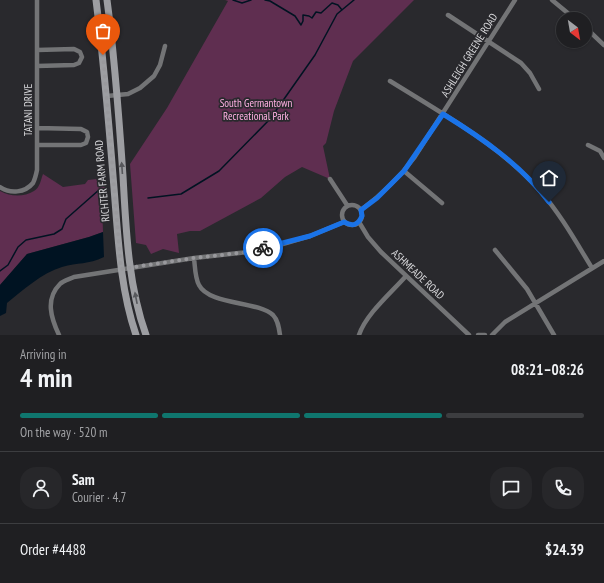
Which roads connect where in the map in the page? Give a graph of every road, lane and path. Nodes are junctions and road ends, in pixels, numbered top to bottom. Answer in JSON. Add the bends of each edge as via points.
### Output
{"nodes":[{"id":1,"x":37,"y":0,"type":"edge"},
{"id":2,"x":96,"y":0,"type":"edge"},
{"id":3,"x":107,"y":0,"type":"edge"},
{"id":4,"x":515,"y":0,"type":"edge"},
{"id":5,"x":552,"y":0,"type":"edge"},
{"id":6,"x":567,"y":12,"type":"edge"},
{"id":7,"x":448,"y":15,"type":"dead end"},
{"id":8,"x":592,"y":34,"type":"edge"},
{"id":9,"x":489,"y":42,"type":"junction"},
{"id":10,"x":604,"y":45,"type":"edge"},
{"id":11,"x":165,"y":46,"type":"dead end"},
{"id":12,"x":37,"y":50,"type":"junction"},
{"id":13,"x":37,"y":66,"type":"junction"},
{"id":14,"x":390,"y":81,"type":"dead end"},
{"id":15,"x":540,"y":89,"type":"dead end"},
{"id":16,"x":107,"y":96,"type":"junction"},
{"id":17,"x":117,"y":96,"type":"junction"},
{"id":18,"x":443,"y":114,"type":"junction"},
{"id":19,"x":37,"y":128,"type":"junction"},
{"id":20,"x":37,"y":145,"type":"junction"},
{"id":21,"x":588,"y":145,"type":"dead end"},
{"id":22,"x":604,"y":158,"type":"edge"},
{"id":23,"x":404,"y":171,"type":"junction"},
{"id":24,"x":330,"y":179,"type":"dead end"},
{"id":25,"x":0,"y":187,"type":"edge"},
{"id":26,"x":442,"y":203,"type":"dead end"},
{"id":27,"x":347,"y":206,"type":"junction"},
{"id":28,"x":361,"y":210,"type":"junction"},
{"id":29,"x":344,"y":222,"type":"junction"},
{"id":30,"x":359,"y":222,"type":"junction"},
{"id":31,"x":495,"y":250,"type":"dead end"},
{"id":32,"x":194,"y":258,"type":"junction"},
{"id":33,"x":604,"y":261,"type":"edge"},
{"id":34,"x":130,"y":268,"type":"junction"},
{"id":35,"x":592,"y":268,"type":"junction"},
{"id":36,"x":121,"y":269,"type":"junction"},
{"id":37,"x":406,"y":276,"type":"junction"},
{"id":38,"x":535,"y":304,"type":"junction"},
{"id":39,"x":59,"y":335,"type":"edge"},
{"id":40,"x":136,"y":335,"type":"edge"},
{"id":41,"x":146,"y":335,"type":"edge"},
{"id":42,"x":280,"y":335,"type":"edge"},
{"id":43,"x":359,"y":335,"type":"edge"},
{"id":44,"x":469,"y":335,"type":"edge"},
{"id":45,"x":478,"y":335,"type":"edge"},
{"id":46,"x":485,"y":335,"type":"edge"},
{"id":47,"x":492,"y":335,"type":"edge"},
{"id":48,"x":554,"y":335,"type":"edge"}],
"edges":[{"from":1,"to":12,"type":"street","name":"TATANI DRIVE"},
{"from":2,"to":16,"type":"main road","name":"RICHTER FARM ROAD"},
{"from":3,"to":17,"type":"main road","name":"RICHTER FARM ROAD"},
{"from":4,"to":9,"type":"street","name":"ASHLEIGH GREENE ROAD"},
{"from":5,"to":6,"type":"street"},
{"from":7,"to":9,"type":"street"},
{"from":8,"to":10,"type":"street"},
{"from":9,"to":15,"type":"street","via":[[521,63]]},
{"from":9,"to":18,"type":"street","name":"ASHLEIGH GREENE ROAD"},
{"from":11,"to":17,"type":"street","via":[[154,76],[140,88]]},
{"from":12,"to":13,"type":"street","name":"TATANI DRIVE"},
{"from":12,"to":13,"type":"street","via":[[74,50],[80,52],[82,57],[79,63],[74,65]]},
{"from":13,"to":19,"type":"street","name":"TATANI DRIVE"},
{"from":14,"to":18,"type":"street"},
{"from":16,"to":17,"type":"street"},
{"from":16,"to":36,"type":"main road","name":"RICHTER FARM ROAD"},
{"from":34,"to":17,"type":"main road","name":"RICHTER FARM ROAD","one_way":true},
{"from":18,"to":23,"type":"street","name":"ASHLEIGH GREENE ROAD"},
{"from":18,"to":35,"type":"street","via":[[493,148],[529,179],[562,220]]},
{"from":19,"to":20,"type":"street","name":"TATANI DRIVE"},
{"from":19,"to":20,"type":"street","via":[[81,129],[87,132],[88,137],[86,143],[81,145]]},
{"from":20,"to":25,"type":"street","name":"TATANI DRIVE","via":[[37,170],[33,183],[15,192]]},
{"from":21,"to":22,"type":"street","via":[[600,151]]},
{"from":23,"to":26,"type":"street"},
{"from":23,"to":28,"type":"street","name":"ASHLEIGH GREENE ROAD"},
{"from":24,"to":27,"type":"street"},
{"from":27,"to":28,"type":"street","via":[[354,205]]},
{"from":27,"to":29,"type":"street","via":[[342,214]]},
{"from":28,"to":30,"type":"street"},
{"from":29,"to":30,"type":"street","via":[[349,225]]},
{"from":29,"to":32,"type":"street","via":[[276,246]]},
{"from":30,"to":37,"type":"street","name":"ASHMEADE ROAD","via":[[368,237]]},
{"from":31,"to":38,"type":"street","via":[[527,289]]},
{"from":32,"to":34,"type":"street"},
{"from":32,"to":42,"type":"street","via":[[198,284],[204,292],[216,298],[265,310],[273,315],[278,323]]},
{"from":33,"to":35,"type":"street"},
{"from":34,"to":36,"type":"street"},
{"from":41,"to":34,"type":"main road","name":"RICHTER FARM ROAD","one_way":true},
{"from":35,"to":38,"type":"street"},
{"from":36,"to":39,"type":"street","via":[[74,277],[60,283],[51,297],[51,315]]},
{"from":36,"to":40,"type":"main road","name":"RICHTER FARM ROAD"},
{"from":37,"to":43,"type":"street","via":[[369,317]]},
{"from":37,"to":44,"type":"street","name":"ASHMEADE ROAD"},
{"from":38,"to":47,"type":"street","via":[[505,322]]},
{"from":38,"to":48,"type":"street"},
{"from":45,"to":46,"type":"street"}]}
